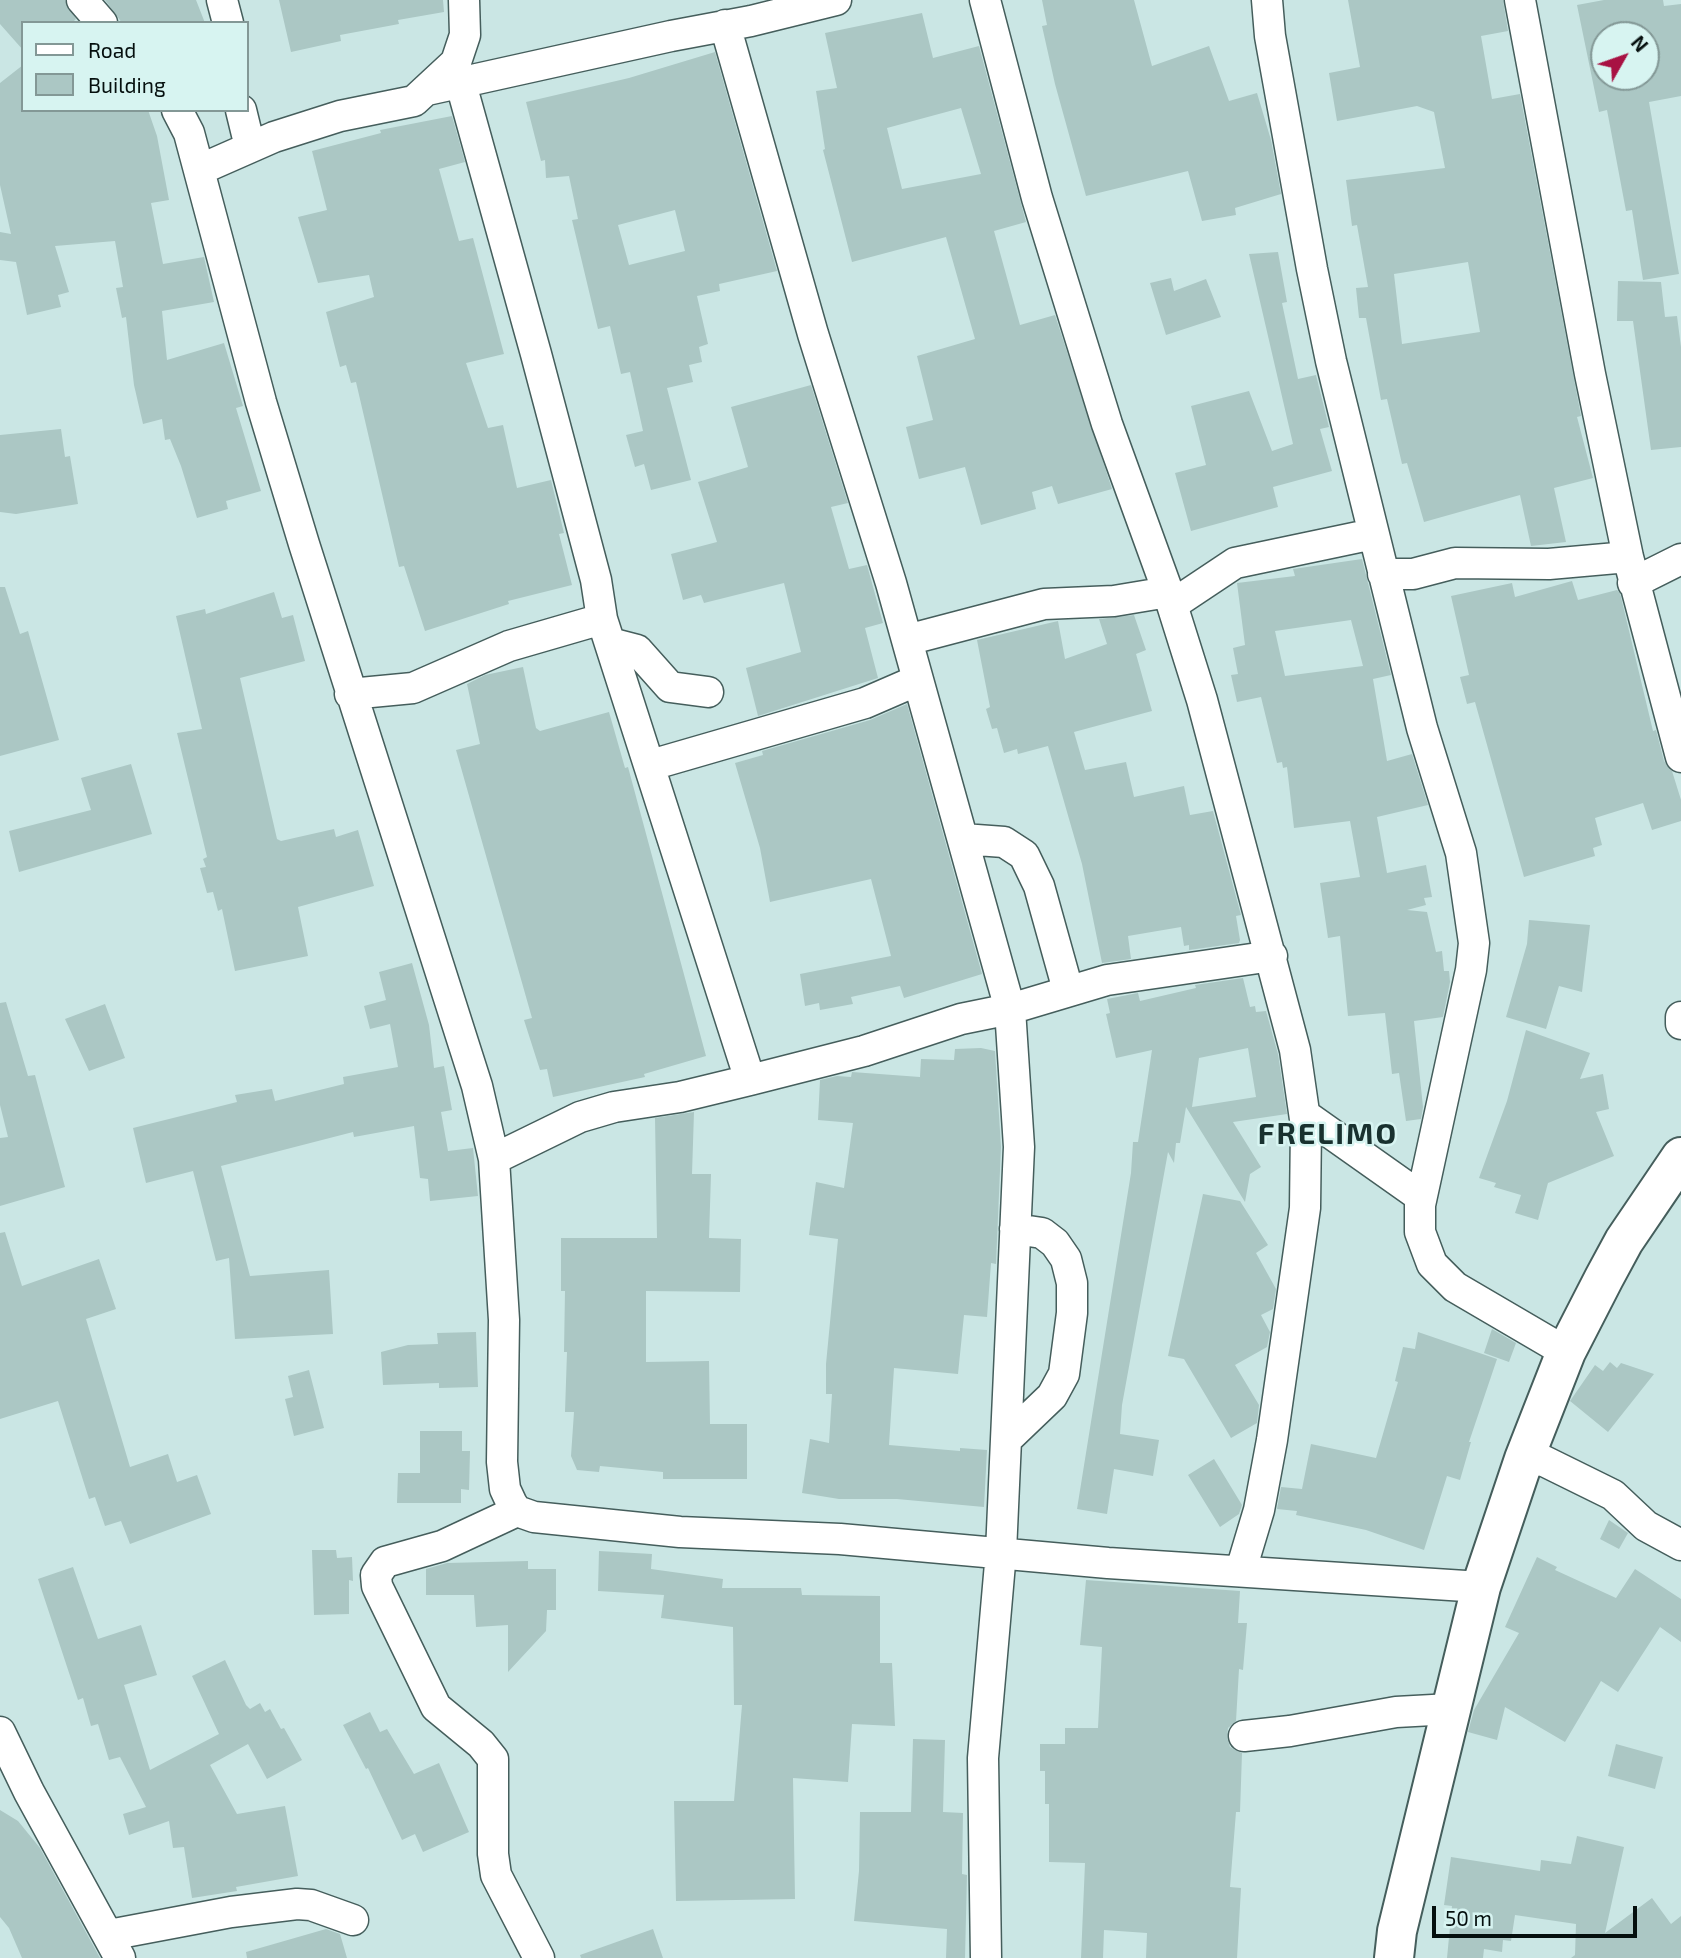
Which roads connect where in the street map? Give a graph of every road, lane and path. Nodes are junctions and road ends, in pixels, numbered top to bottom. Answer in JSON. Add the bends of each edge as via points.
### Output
{"nodes":[{"id":1,"x":82,"y":0,"type":"edge"},
{"id":2,"x":222,"y":0,"type":"edge"},
{"id":3,"x":464,"y":0,"type":"edge"},
{"id":4,"x":836,"y":0,"type":"edge"},
{"id":5,"x":985,"y":0,"type":"edge"},
{"id":6,"x":1267,"y":0,"type":"edge"},
{"id":7,"x":1520,"y":0,"type":"edge"},
{"id":8,"x":100,"y":21,"type":"edge"},
{"id":9,"x":227,"y":21,"type":"edge"},
{"id":10,"x":725,"y":25,"type":"junction"},
{"id":11,"x":461,"y":84,"type":"junction"},
{"id":12,"x":427,"y":90,"type":"junction"},
{"id":13,"x":178,"y":112,"type":"edge"},
{"id":14,"x":241,"y":112,"type":"edge"},
{"id":15,"x":250,"y":147,"type":"junction"},
{"id":16,"x":199,"y":170,"type":"junction"},
{"id":17,"x":1373,"y":534,"type":"junction"},
{"id":18,"x":1681,"y":559,"type":"edge"},
{"id":19,"x":1631,"y":570,"type":"junction"},
{"id":20,"x":1383,"y":574,"type":"junction"},
{"id":21,"x":1170,"y":598,"type":"junction"},
{"id":22,"x":606,"y":631,"type":"junction"},
{"id":23,"x":907,"y":640,"type":"junction"},
{"id":24,"x":918,"y":680,"type":"junction"},
{"id":25,"x":708,"y":692,"type":"dead end"},
{"id":26,"x":350,"y":694,"type":"junction"},
{"id":27,"x":1681,"y":757,"type":"edge"},
{"id":28,"x":651,"y":765,"type":"junction"},
{"id":29,"x":963,"y":839,"type":"junction"},
{"id":30,"x":1272,"y":956,"type":"junction"},
{"id":31,"x":1068,"y":989,"type":"junction"},
{"id":32,"x":1010,"y":1009,"type":"junction"},
{"id":33,"x":1681,"y":1017,"type":"edge"},
{"id":34,"x":1681,"y":1024,"type":"edge"},
{"id":35,"x":750,"y":1080,"type":"junction"},
{"id":36,"x":1305,"y":1115,"type":"junction"},
{"id":37,"x":494,"y":1159,"type":"junction"},
{"id":38,"x":1677,"y":1171,"type":"edge"},
{"id":39,"x":1421,"y":1198,"type":"junction"},
{"id":40,"x":1015,"y":1229,"type":"junction"},
{"id":41,"x":1566,"y":1352,"type":"junction"},
{"id":42,"x":1006,"y":1440,"type":"junction"},
{"id":43,"x":1524,"y":1459,"type":"junction"},
{"id":44,"x":517,"y":1511,"type":"junction"},
{"id":45,"x":1681,"y":1545,"type":"edge"},
{"id":46,"x":1001,"y":1552,"type":"junction"},
{"id":47,"x":1241,"y":1570,"type":"junction"},
{"id":48,"x":1481,"y":1587,"type":"junction"},
{"id":49,"x":1451,"y":1709,"type":"junction"},
{"id":50,"x":0,"y":1732,"type":"edge"},
{"id":51,"x":1244,"y":1736,"type":"dead end"},
{"id":52,"x":353,"y":1920,"type":"dead end"},
{"id":53,"x":115,"y":1947,"type":"edge"},
{"id":54,"x":539,"y":1958,"type":"edge"},
{"id":55,"x":986,"y":1958,"type":"edge"},
{"id":56,"x":1394,"y":1958,"type":"edge"}],
"edges":[{"from":1,"to":8,"type":"street"},
{"from":2,"to":9,"type":"street"},
{"from":3,"to":12,"type":"street","via":[[465,35],[456,62]]},
{"from":4,"to":10,"type":"street"},
{"from":5,"to":21,"type":"street","via":[[1038,198],[1107,424]]},
{"from":6,"to":17,"type":"street","via":[[1311,269]]},
{"from":7,"to":19,"type":"street"},
{"from":10,"to":11,"type":"street"},
{"from":10,"to":23,"type":"street"},
{"from":11,"to":12,"type":"street"},
{"from":11,"to":22,"type":"street"},
{"from":12,"to":15,"type":"street","via":[[414,101],[340,116]]},
{"from":13,"to":16,"type":"street"},
{"from":14,"to":15,"type":"street"},
{"from":15,"to":16,"type":"street"},
{"from":16,"to":26,"type":"street","via":[[261,402]]},
{"from":17,"to":20,"type":"street"},
{"from":17,"to":21,"type":"street","via":[[1236,563]]},
{"from":18,"to":19,"type":"street"},
{"from":19,"to":20,"type":"street","via":[[1455,563],[1413,574]]},
{"from":19,"to":27,"type":"street"},
{"from":20,"to":39,"type":"street","via":[[1422,728],[1461,853],[1474,943]]},
{"from":21,"to":23,"type":"street","via":[[1044,604]]},
{"from":21,"to":30,"type":"street"},
{"from":22,"to":25,"type":"street","via":[[637,650],[670,687]]},
{"from":22,"to":26,"type":"street","via":[[509,646],[412,688]]},
{"from":22,"to":28,"type":"street"},
{"from":23,"to":24,"type":"street"},
{"from":24,"to":28,"type":"street","via":[[865,703]]},
{"from":24,"to":29,"type":"street"},
{"from":26,"to":37,"type":"street","via":[[477,1086]]},
{"from":28,"to":35,"type":"street"},
{"from":29,"to":31,"type":"street","via":[[1004,842],[1024,855],[1039,886]]},
{"from":29,"to":32,"type":"street"},
{"from":30,"to":31,"type":"street"},
{"from":30,"to":36,"type":"street"},
{"from":31,"to":32,"type":"street"},
{"from":32,"to":35,"type":"street"},
{"from":32,"to":40,"type":"street","via":[[1019,1147]]},
{"from":33,"to":34,"type":"street"},
{"from":35,"to":37,"type":"street","via":[[580,1117]]},
{"from":36,"to":39,"type":"street"},
{"from":36,"to":47,"type":"street","via":[[1305,1208],[1286,1351],[1259,1510]]},
{"from":37,"to":44,"type":"street","via":[[504,1320],[502,1462],[505,1489]]},
{"from":38,"to":41,"type":"street","via":[[1624,1241]]},
{"from":39,"to":41,"type":"street","via":[[1420,1232],[1432,1264],[1455,1287]]},
{"from":40,"to":42,"type":"street"},
{"from":40,"to":42,"type":"street","via":[[1042,1233],[1066,1259],[1072,1313],[1064,1374],[1052,1396]]},
{"from":41,"to":43,"type":"street"},
{"from":42,"to":46,"type":"street"},
{"from":43,"to":45,"type":"street","via":[[1544,1461],[1614,1495],[1646,1526]]},
{"from":43,"to":48,"type":"street"},
{"from":44,"to":46,"type":"street","via":[[534,1517],[680,1532]]},
{"from":44,"to":54,"type":"street","via":[[442,1546],[385,1562],[376,1575],[377,1586],[436,1707],[493,1759],[496,1875]]},
{"from":46,"to":47,"type":"street"},
{"from":46,"to":55,"type":"street","via":[[984,1758]]},
{"from":47,"to":48,"type":"street"},
{"from":48,"to":49,"type":"street"},
{"from":49,"to":51,"type":"street","via":[[1396,1712]]},
{"from":49,"to":56,"type":"street"},
{"from":50,"to":53,"type":"street"},
{"from":52,"to":53,"type":"street","via":[[296,1904],[231,1912]]}]}
